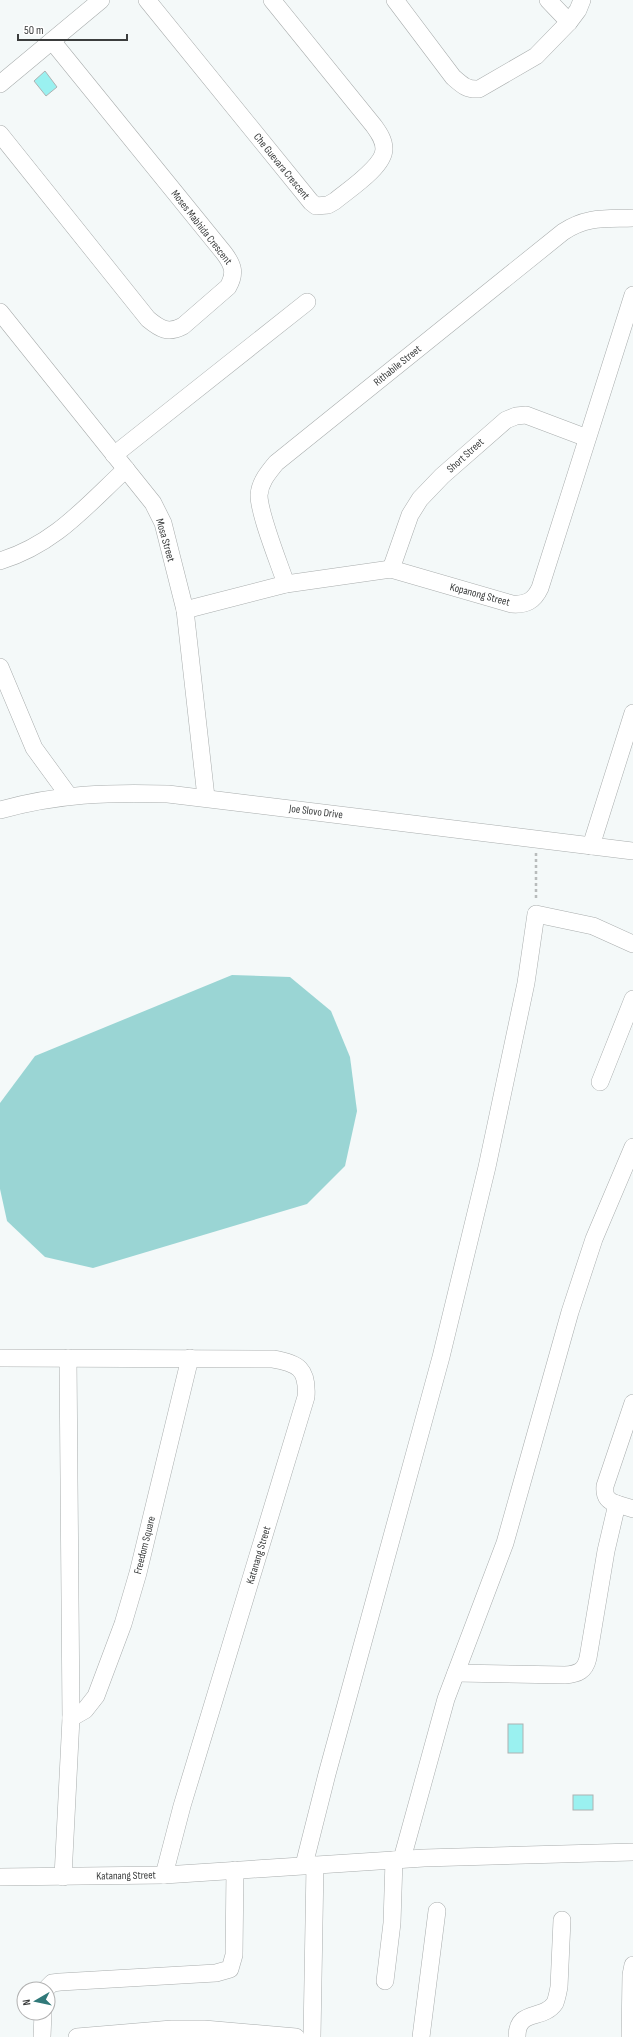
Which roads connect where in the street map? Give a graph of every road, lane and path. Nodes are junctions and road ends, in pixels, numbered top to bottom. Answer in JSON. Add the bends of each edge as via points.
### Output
{"nodes":[{"id":1,"x":101,"y":0,"type":"edge"},
{"id":2,"x":147,"y":0,"type":"edge"},
{"id":3,"x":272,"y":0,"type":"edge"},
{"id":4,"x":395,"y":0,"type":"edge"},
{"id":5,"x":548,"y":0,"type":"edge"},
{"id":6,"x":582,"y":0,"type":"edge"},
{"id":7,"x":569,"y":22,"type":"junction"},
{"id":8,"x":52,"y":41,"type":"junction"},
{"id":9,"x":0,"y":84,"type":"edge"},
{"id":10,"x":0,"y":134,"type":"edge"},
{"id":11,"x":633,"y":218,"type":"edge"},
{"id":12,"x":633,"y":295,"type":"edge"},
{"id":13,"x":307,"y":302,"type":"dead end"},
{"id":14,"x":0,"y":312,"type":"edge"},
{"id":15,"x":587,"y":438,"type":"junction"},
{"id":16,"x":114,"y":455,"type":"junction"},
{"id":17,"x":126,"y":469,"type":"junction"},
{"id":18,"x":0,"y":561,"type":"edge"},
{"id":19,"x":390,"y":569,"type":"junction"},
{"id":20,"x":286,"y":584,"type":"junction"},
{"id":21,"x":185,"y":610,"type":"junction"},
{"id":22,"x":0,"y":667,"type":"edge"},
{"id":23,"x":633,"y":713,"type":"edge"},
{"id":24,"x":69,"y":796,"type":"junction"},
{"id":25,"x":206,"y":797,"type":"junction"},
{"id":26,"x":0,"y":810,"type":"edge"},
{"id":27,"x":536,"y":839,"type":"junction"},
{"id":28,"x":591,"y":846,"type":"junction"},
{"id":29,"x":633,"y":851,"type":"edge"},
{"id":30,"x":536,"y":914,"type":"junction"},
{"id":31,"x":633,"y":944,"type":"edge"},
{"id":32,"x":633,"y":999,"type":"edge"},
{"id":33,"x":600,"y":1082,"type":"dead end"},
{"id":34,"x":633,"y":1147,"type":"edge"},
{"id":35,"x":0,"y":1358,"type":"edge"},
{"id":36,"x":68,"y":1358,"type":"junction"},
{"id":37,"x":190,"y":1358,"type":"junction"},
{"id":38,"x":633,"y":1403,"type":"edge"},
{"id":39,"x":616,"y":1504,"type":"junction"},
{"id":40,"x":633,"y":1509,"type":"edge"},
{"id":41,"x":456,"y":1673,"type":"junction"},
{"id":42,"x":71,"y":1718,"type":"junction"},
{"id":43,"x":633,"y":1852,"type":"edge"},
{"id":44,"x":398,"y":1860,"type":"junction"},
{"id":45,"x":309,"y":1865,"type":"junction"},
{"id":46,"x":235,"y":1870,"type":"junction"},
{"id":47,"x":164,"y":1875,"type":"junction"},
{"id":48,"x":0,"y":1877,"type":"edge"},
{"id":49,"x":63,"y":1877,"type":"junction"},
{"id":50,"x":437,"y":1911,"type":"dead end"},
{"id":51,"x":562,"y":1920,"type":"dead end"},
{"id":52,"x":633,"y":1965,"type":"edge"},
{"id":53,"x":385,"y":1981,"type":"dead end"},
{"id":54,"x":56,"y":1982,"type":"edge"},
{"id":55,"x":43,"y":2021,"type":"edge"},
{"id":56,"x":42,"y":2037,"type":"edge"},
{"id":57,"x":77,"y":2037,"type":"edge"},
{"id":58,"x":296,"y":2037,"type":"edge"},
{"id":59,"x":312,"y":2037,"type":"edge"},
{"id":60,"x":422,"y":2037,"type":"edge"},
{"id":61,"x":518,"y":2037,"type":"edge"},
{"id":62,"x":630,"y":2037,"type":"edge"}],
"edges":[{"from":1,"to":8,"type":"street"},
{"from":2,"to":3,"type":"street","name":"Che Guevara Crescent","via":[[311,202],[316,206],[328,205],[380,162],[384,149],[383,140]]},
{"from":4,"to":7,"type":"street","via":[[453,77],[471,90],[479,90],[528,62]]},
{"from":5,"to":7,"type":"street"},
{"from":6,"to":7,"type":"street"},
{"from":8,"to":9,"type":"street"},
{"from":8,"to":10,"type":"street","name":"Moses Mabhida Crescent","via":[[224,253],[234,268],[228,287],[183,326],[166,331],[158,328]]},
{"from":11,"to":20,"type":"street","name":"Rithabile Street","via":[[600,218],[585,221],[563,232],[276,463],[263,479],[259,495]]},
{"from":12,"to":15,"type":"street","name":"Kopanong Street"},
{"from":13,"to":16,"type":"street"},
{"from":14,"to":16,"type":"street","name":"Mosa Street"},
{"from":15,"to":19,"type":"street","name":"Short Street","via":[[526,415],[506,420],[442,476],[420,499],[408,521]]},
{"from":15,"to":19,"type":"street","name":"Kopanong Street","via":[[540,588],[532,600],[512,604]]},
{"from":16,"to":17,"type":"street","name":"Mosa Street"},
{"from":17,"to":18,"type":"street","via":[[59,532],[22,554]]},
{"from":17,"to":21,"type":"street","name":"Mosa Street","via":[[153,503],[163,523]]},
{"from":19,"to":20,"type":"street","name":"Kopanong Street"},
{"from":20,"to":21,"type":"street","name":"Kopanong Street"},
{"from":21,"to":25,"type":"street","name":"Mosa Street"},
{"from":22,"to":24,"type":"street","via":[[29,739]]},
{"from":23,"to":28,"type":"street"},
{"from":24,"to":25,"type":"street","name":"Joe Slovo Drive","via":[[116,792]]},
{"from":24,"to":26,"type":"street","name":"Joe Slovo Drive"},
{"from":25,"to":27,"type":"street","name":"Joe Slovo Drive"},
{"from":27,"to":28,"type":"street","name":"Joe Slovo Drive"},
{"from":27,"to":30,"type":"path"},
{"from":28,"to":29,"type":"street","name":"Joe Slovo Drive"},
{"from":30,"to":31,"type":"street","via":[[593,926]]},
{"from":30,"to":45,"type":"street","via":[[526,983],[487,1167],[441,1357],[333,1751]]},
{"from":32,"to":33,"type":"street"},
{"from":34,"to":41,"type":"street","via":[[594,1239],[570,1312],[505,1543]]},
{"from":35,"to":36,"type":"street","name":"Katanang Street"},
{"from":36,"to":37,"type":"street","name":"Katanang Street"},
{"from":36,"to":42,"type":"street"},
{"from":37,"to":42,"type":"street","name":"Freedom Square","via":[[138,1573],[122,1624],[96,1696],[85,1710]]},
{"from":37,"to":47,"type":"street","name":"Katanang Street","via":[[284,1360],[300,1367],[307,1386],[306,1397],[182,1806]]},
{"from":38,"to":39,"type":"street","via":[[605,1486],[604,1493],[607,1498]]},
{"from":39,"to":40,"type":"street"},
{"from":39,"to":41,"type":"street","via":[[588,1658],[583,1670],[573,1675]]},
{"from":41,"to":44,"type":"street"},
{"from":42,"to":49,"type":"street"},
{"from":43,"to":44,"type":"street"},
{"from":44,"to":45,"type":"street"},
{"from":44,"to":53,"type":"street"},
{"from":45,"to":46,"type":"street"},
{"from":45,"to":59,"type":"street"},
{"from":46,"to":47,"type":"street"},
{"from":46,"to":54,"type":"street","via":[[234,1956],[230,1969],[216,1973]]},
{"from":47,"to":49,"type":"street","name":"Katanang Street"},
{"from":48,"to":49,"type":"street","name":"Katanang Street"},
{"from":50,"to":60,"type":"street"},
{"from":51,"to":61,"type":"street","via":[[560,1987],[557,1997],[550,2008],[521,2021],[517,2028]]},
{"from":52,"to":62,"type":"street"},
{"from":55,"to":56,"type":"street"},
{"from":57,"to":58,"type":"street","via":[[198,2029]]}]}
